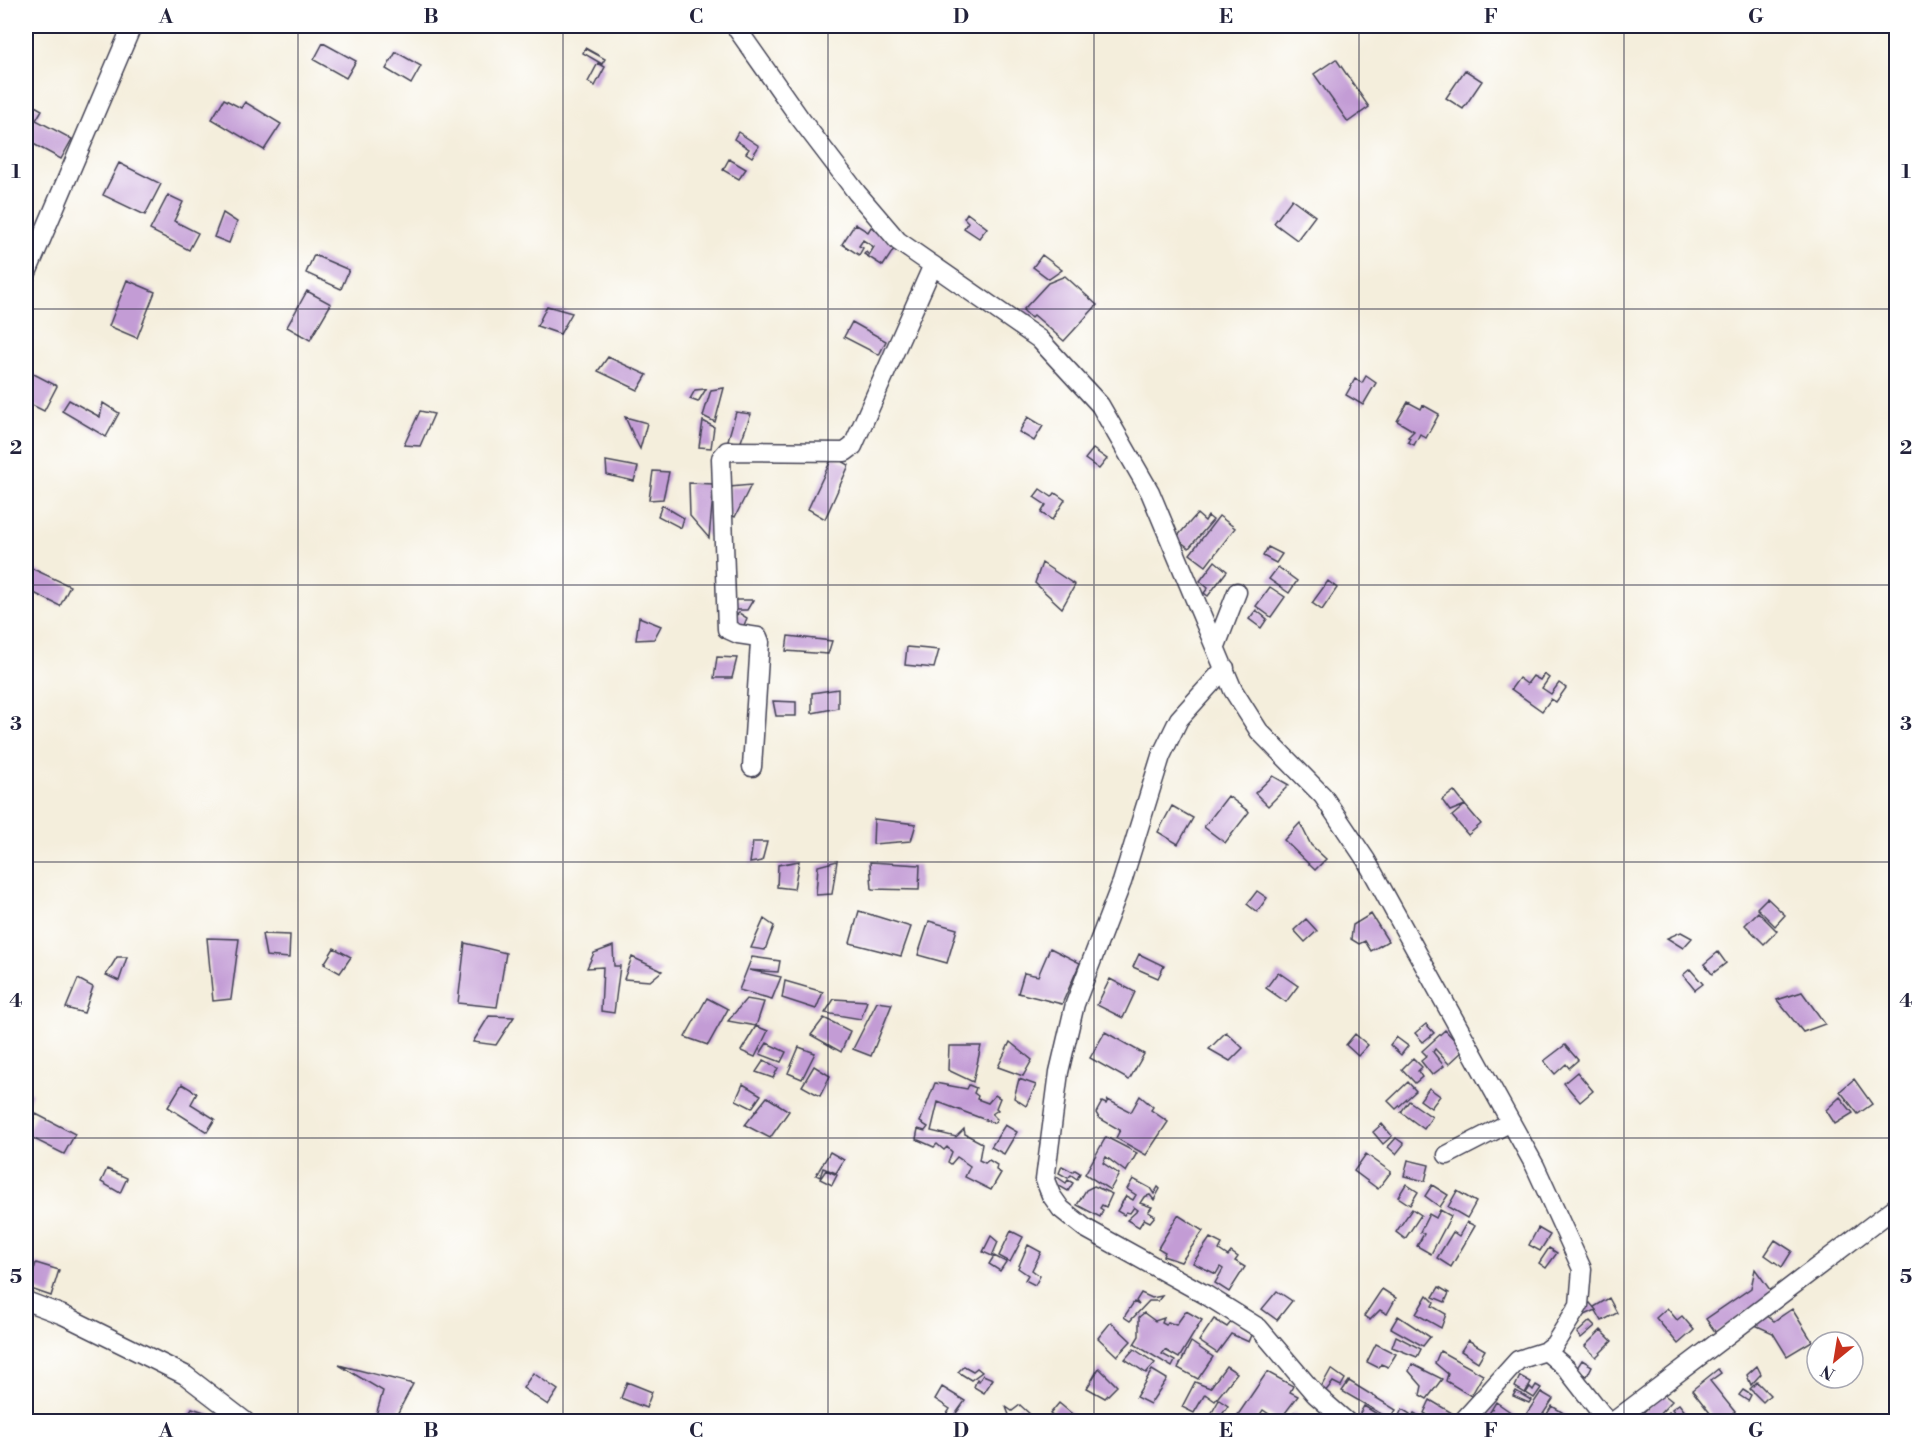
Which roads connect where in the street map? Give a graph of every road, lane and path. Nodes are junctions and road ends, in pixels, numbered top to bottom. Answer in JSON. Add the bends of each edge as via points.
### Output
{"nodes":[{"id":1,"x":132,"y":26,"type":"edge"},
{"id":2,"x":735,"y":26,"type":"edge"},
{"id":3,"x":933,"y":265,"type":"junction"},
{"id":4,"x":26,"y":275,"type":"edge"},
{"id":5,"x":1237,"y":592,"type":"dead end"},
{"id":6,"x":1216,"y":646,"type":"junction"},
{"id":7,"x":1225,"y":668,"type":"junction"},
{"id":8,"x":752,"y":767,"type":"dead end"},
{"id":9,"x":1511,"y":1122,"type":"junction"},
{"id":10,"x":1447,"y":1155,"type":"dead end"},
{"id":11,"x":1896,"y":1207,"type":"edge"},
{"id":12,"x":26,"y":1301,"type":"edge"},
{"id":13,"x":1546,"y":1351,"type":"junction"},
{"id":14,"x":246,"y":1422,"type":"edge"},
{"id":15,"x":1347,"y":1422,"type":"edge"},
{"id":16,"x":1462,"y":1422,"type":"edge"},
{"id":17,"x":1608,"y":1422,"type":"edge"},
{"id":18,"x":1613,"y":1422,"type":"edge"}],
"edges":[{"from":1,"to":4,"type":"street"},
{"from":2,"to":3,"type":"street","via":[[857,193],[898,241]]},
{"from":3,"to":6,"type":"street","via":[[1039,339],[1100,405],[1150,492]]},
{"from":3,"to":8,"type":"street","via":[[853,446],[845,452],[727,451],[721,458],[727,629],[758,637],[760,642]]},
{"from":5,"to":6,"type":"street"},
{"from":6,"to":7,"type":"street"},
{"from":7,"to":9,"type":"street","via":[[1233,690],[1259,731],[1323,796],[1366,860]]},
{"from":7,"to":15,"type":"street","via":[[1179,718],[1161,756],[1122,882],[1075,1004],[1059,1072],[1045,1180],[1061,1209],[1084,1228],[1259,1328],[1315,1394]]},
{"from":9,"to":10,"type":"street"},
{"from":9,"to":13,"type":"street","via":[[1582,1269],[1579,1305],[1554,1345]]},
{"from":11,"to":18,"type":"street"},
{"from":12,"to":14,"type":"street","via":[[185,1375]]},
{"from":13,"to":16,"type":"street","via":[[1518,1360]]},
{"from":13,"to":17,"type":"street","via":[[1566,1368]]}]}
